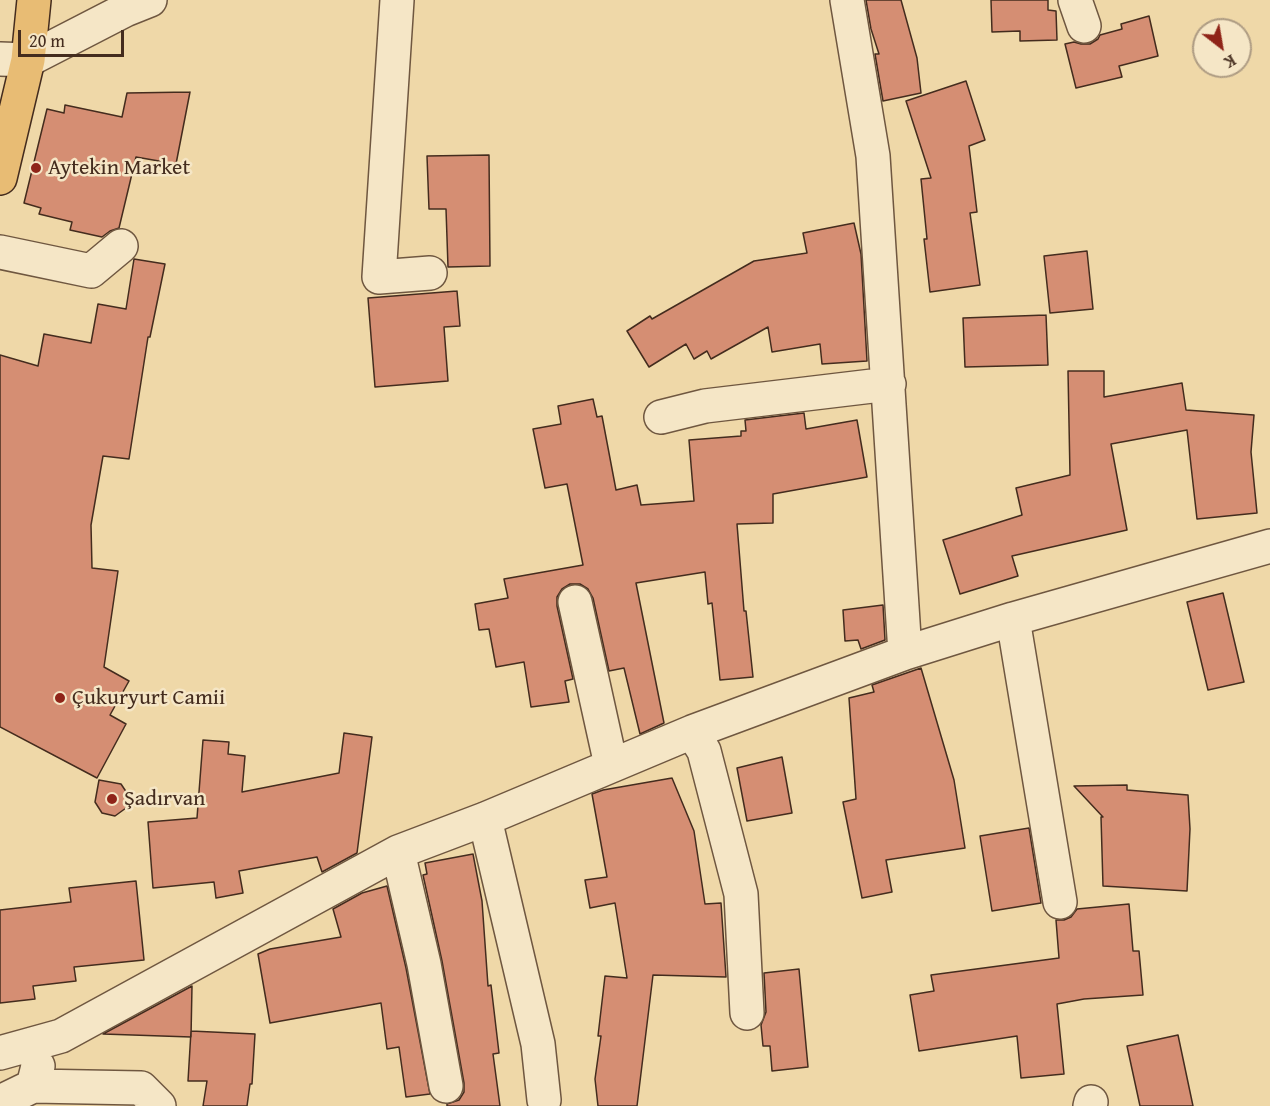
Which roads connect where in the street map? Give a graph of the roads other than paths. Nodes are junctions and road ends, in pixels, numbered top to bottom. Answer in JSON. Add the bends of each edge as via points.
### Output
{"nodes":[{"id":1,"x":34,"y":0,"type":"edge"},
{"id":2,"x":90,"y":0,"type":"edge"},
{"id":3,"x":397,"y":0,"type":"edge"},
{"id":4,"x":847,"y":0,"type":"edge"},
{"id":5,"x":138,"y":5,"type":"edge"},
{"id":6,"x":14,"y":60,"type":"edge"},
{"id":7,"x":0,"y":178,"type":"edge"},
{"id":8,"x":122,"y":246,"type":"dead end"},
{"id":9,"x":0,"y":252,"type":"edge"},
{"id":10,"x":430,"y":273,"type":"dead end"},
{"id":11,"x":889,"y":384,"type":"junction"},
{"id":12,"x":661,"y":417,"type":"dead end"},
{"id":13,"x":1270,"y":546,"type":"edge"},
{"id":14,"x":575,"y":602,"type":"dead end"},
{"id":15,"x":1013,"y":619,"type":"junction"},
{"id":16,"x":905,"y":653,"type":"junction"},
{"id":17,"x":693,"y":732,"type":"junction"},
{"id":18,"x":611,"y":765,"type":"junction"},
{"id":19,"x":485,"y":819,"type":"junction"},
{"id":20,"x":398,"y":852,"type":"junction"},
{"id":21,"x":1059,"y":902,"type":"dead end"},
{"id":22,"x":747,"y":1013,"type":"dead end"},
{"id":23,"x":44,"y":1041,"type":"junction"},
{"id":24,"x":0,"y":1053,"type":"edge"},
{"id":25,"x":33,"y":1086,"type":"junction"},
{"id":26,"x":446,"y":1086,"type":"dead end"},
{"id":27,"x":544,"y":1100,"type":"dead end"},
{"id":28,"x":0,"y":1102,"type":"edge"},
{"id":29,"x":159,"y":1106,"type":"edge"}],
"edges":[{"from":1,"to":6,"type":"main road"},
{"from":2,"to":5,"type":"street"},
{"from":3,"to":10,"type":"street","via":[[379,277]]},
{"from":4,"to":11,"type":"street","via":[[873,156]]},
{"from":5,"to":6,"type":"street"},
{"from":6,"to":7,"type":"main road"},
{"from":8,"to":9,"type":"street","via":[[91,271]]},
{"from":11,"to":12,"type":"street","via":[[705,406]]},
{"from":11,"to":16,"type":"street"},
{"from":13,"to":15,"type":"street"},
{"from":14,"to":18,"type":"street"},
{"from":15,"to":16,"type":"street"},
{"from":15,"to":21,"type":"street"},
{"from":16,"to":17,"type":"street"},
{"from":17,"to":18,"type":"street"},
{"from":17,"to":22,"type":"street","via":[[704,751],[741,894]]},
{"from":18,"to":19,"type":"street"},
{"from":19,"to":20,"type":"street"},
{"from":19,"to":27,"type":"street","via":[[537,1044]]},
{"from":20,"to":23,"type":"street","via":[[61,1036]]},
{"from":20,"to":26,"type":"street"},
{"from":23,"to":24,"type":"street"},
{"from":23,"to":25,"type":"street"},
{"from":25,"to":28,"type":"street"},
{"from":25,"to":29,"type":"street","via":[[141,1088]]}]}
